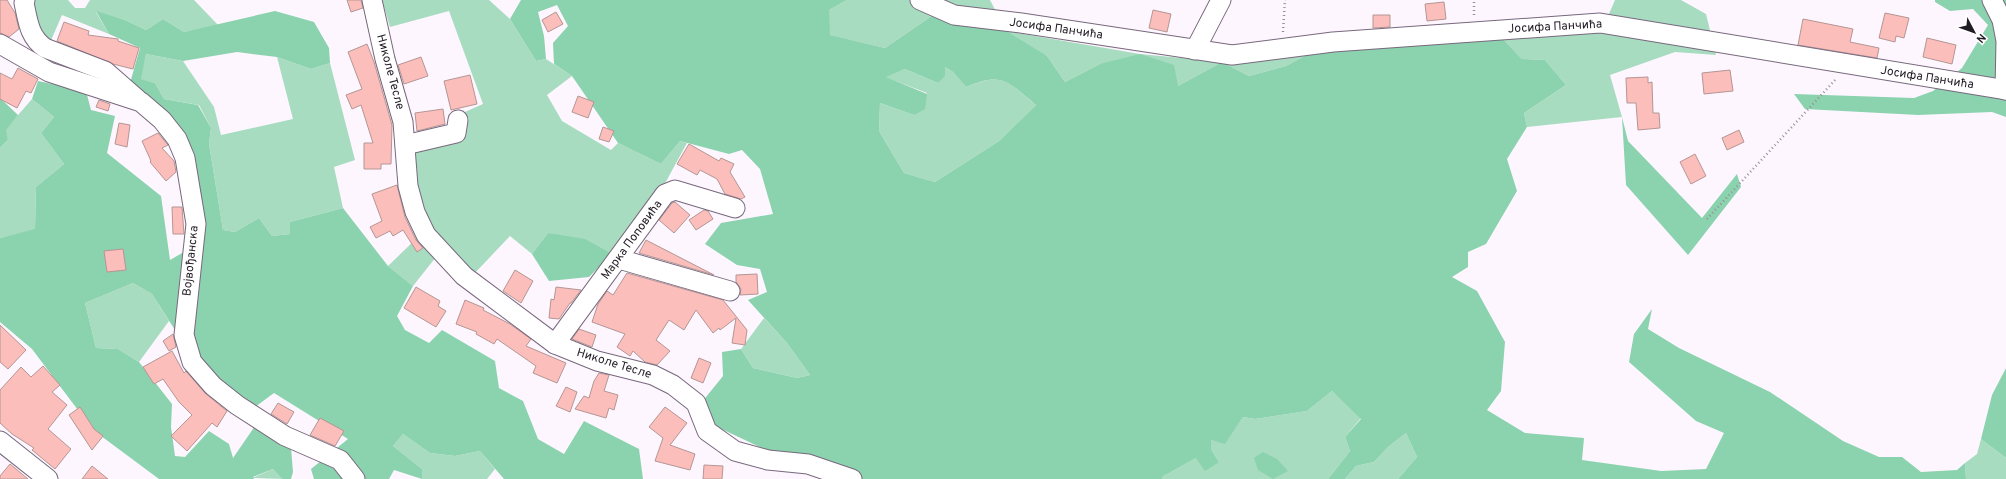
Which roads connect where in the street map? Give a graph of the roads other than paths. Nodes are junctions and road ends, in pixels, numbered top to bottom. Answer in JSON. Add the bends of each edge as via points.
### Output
{"nodes":[{"id":1,"x":25,"y":0,"type":"edge"},
{"id":2,"x":372,"y":0,"type":"edge"},
{"id":3,"x":920,"y":0,"type":"edge"},
{"id":4,"x":1221,"y":0,"type":"edge"},
{"id":5,"x":1992,"y":0,"type":"edge"},
{"id":6,"x":0,"y":44,"type":"edge"},
{"id":7,"x":1195,"y":50,"type":"junction"},
{"id":8,"x":2006,"y":90,"type":"edge"},
{"id":9,"x":141,"y":102,"type":"junction"},
{"id":10,"x":458,"y":120,"type":"dead end"},
{"id":11,"x":405,"y":145,"type":"junction"},
{"id":12,"x":735,"y":208,"type":"dead end"},
{"id":13,"x":619,"y":259,"type":"junction"},
{"id":14,"x":730,"y":291,"type":"dead end"},
{"id":15,"x":555,"y":344,"type":"junction"},
{"id":16,"x":0,"y":441,"type":"edge"},
{"id":17,"x":48,"y":479,"type":"edge"},
{"id":18,"x":355,"y":479,"type":"edge"},
{"id":19,"x":852,"y":479,"type":"edge"}],
"edges":[{"from":1,"to":9,"type":"street","via":[[29,29],[36,42],[105,72]]},
{"from":2,"to":11,"type":"street","name":"Николе Тесле","via":[[403,122]]},
{"from":3,"to":7,"type":"street","name":"Јосифа Панчића","via":[[954,16],[1020,23]]},
{"from":4,"to":7,"type":"street"},
{"from":5,"to":8,"type":"street","via":[[2002,20],[2006,41]]},
{"from":6,"to":9,"type":"street","name":"Војвођанска","via":[[49,72]]},
{"from":7,"to":8,"type":"street","name":"Јосифа Панчића","via":[[1232,55],[1334,42],[1600,23]]},
{"from":9,"to":18,"type":"street","name":"Војвођанска","via":[[162,120],[177,139],[185,158],[196,224],[184,335],[192,362],[213,386],[237,405],[285,436],[340,460]]},
{"from":10,"to":11,"type":"street","via":[[456,133]]},
{"from":11,"to":15,"type":"street","name":"Николе Тесле","via":[[408,186],[415,212],[426,235],[464,276]]},
{"from":12,"to":13,"type":"street","name":"Марка Поповића","via":[[675,190],[665,194]]},
{"from":13,"to":14,"type":"street"},
{"from":13,"to":15,"type":"street","name":"Марка Поповића"},
{"from":15,"to":19,"type":"street","name":"Николе Тесле","via":[[597,361],[653,375],[673,385],[696,403],[707,431],[735,451],[768,460],[808,464]]},
{"from":16,"to":17,"type":"street"}]}
